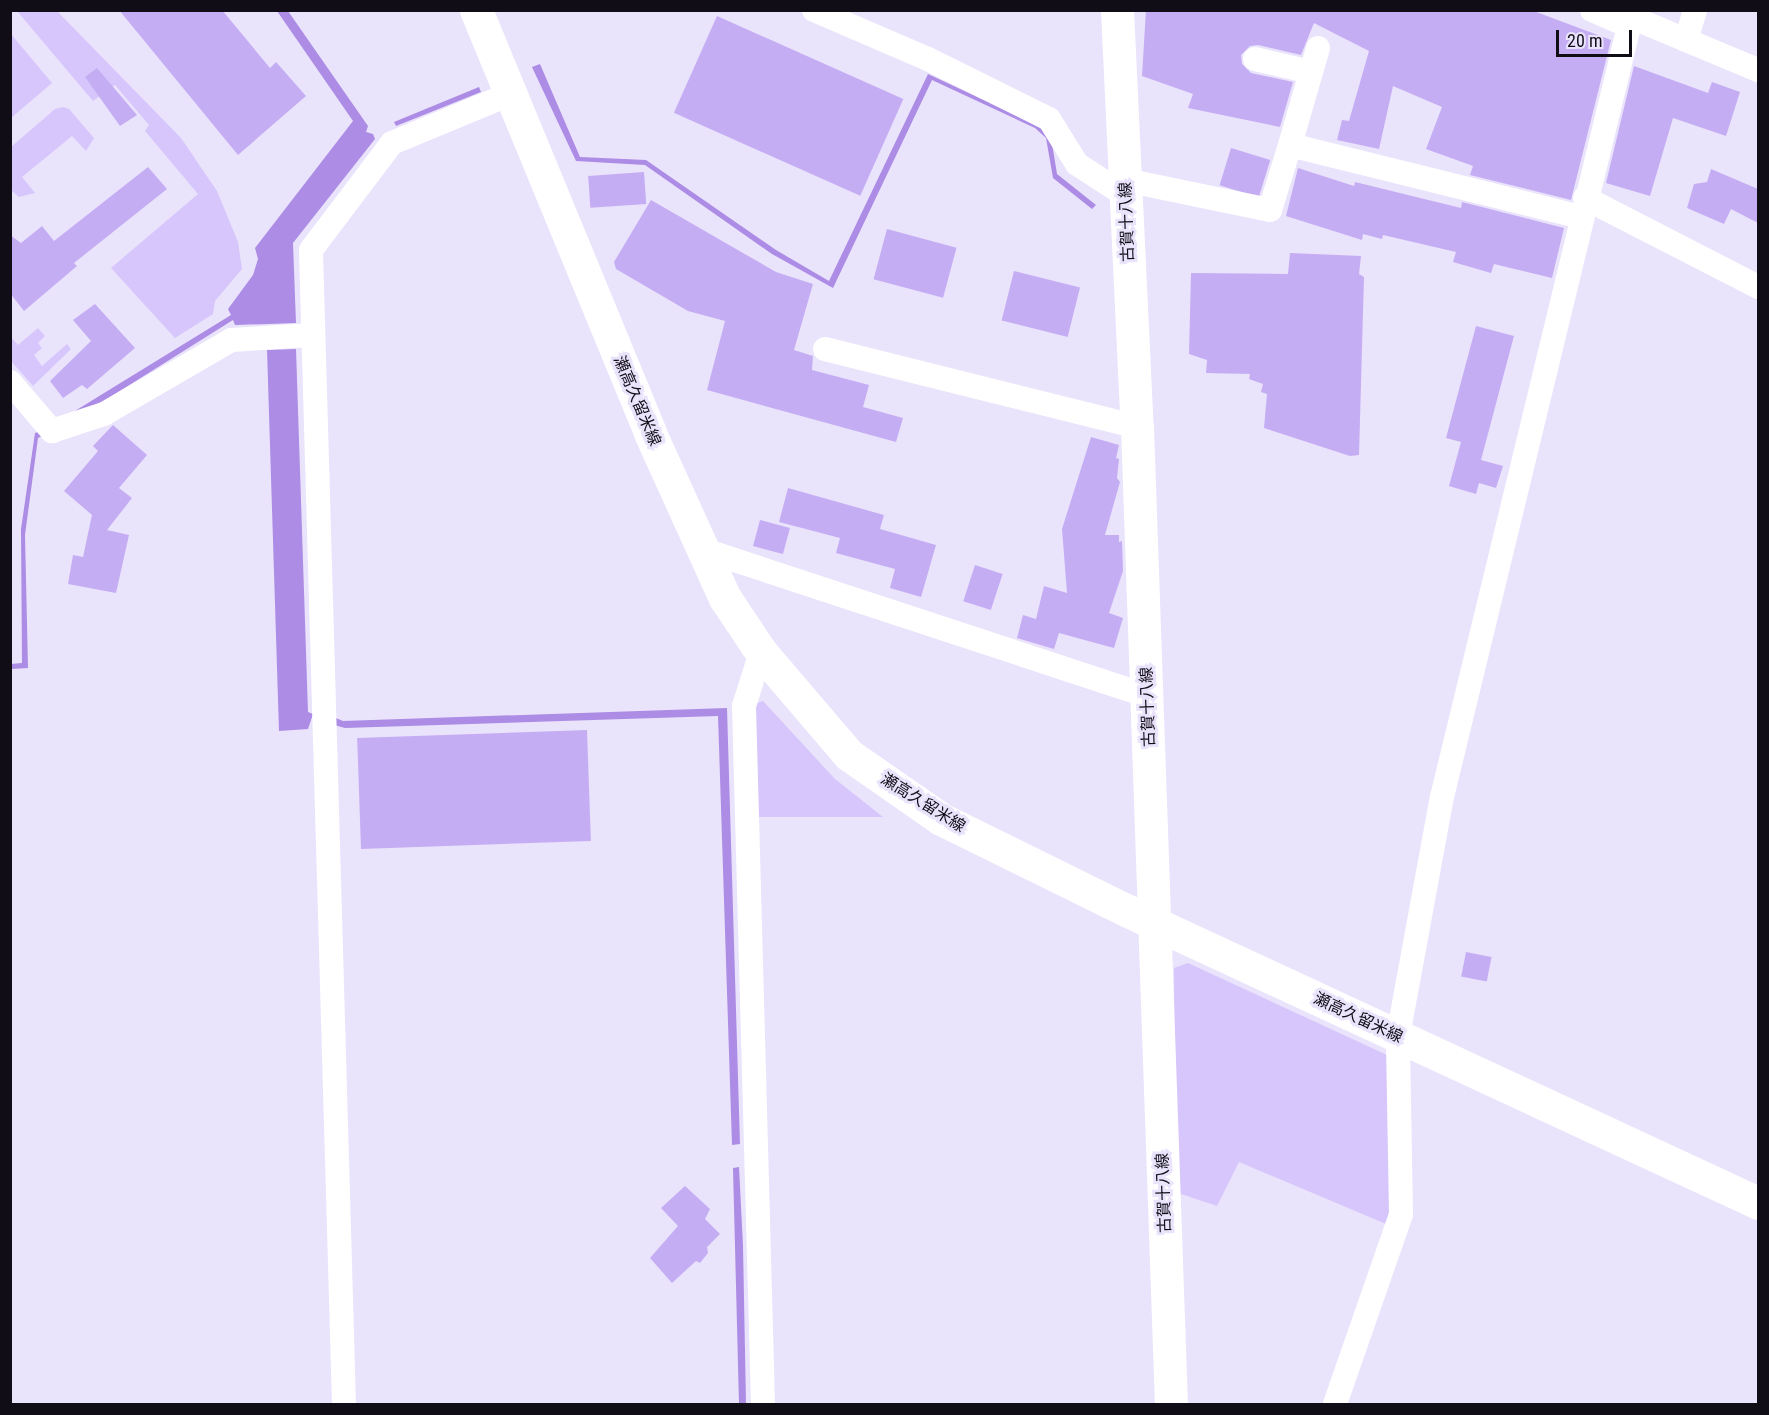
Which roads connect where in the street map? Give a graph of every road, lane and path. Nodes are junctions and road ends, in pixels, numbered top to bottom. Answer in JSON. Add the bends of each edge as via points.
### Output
{"nodes":[{"id":1,"x":476,"y":10,"type":"edge"},
{"id":2,"x":814,"y":10,"type":"edge"},
{"id":3,"x":1117,"y":10,"type":"edge"},
{"id":4,"x":1592,"y":10,"type":"edge"},
{"id":5,"x":1695,"y":10,"type":"edge"},
{"id":6,"x":1631,"y":18,"type":"edge"},
{"id":7,"x":1686,"y":40,"type":"junction"},
{"id":8,"x":1317,"y":48,"type":"dead end"},
{"id":9,"x":1255,"y":59,"type":"dead end"},
{"id":10,"x":1758,"y":70,"type":"edge"},
{"id":11,"x":1311,"y":72,"type":"junction"},
{"id":12,"x":510,"y":94,"type":"junction"},
{"id":13,"x":1290,"y":145,"type":"junction"},
{"id":14,"x":1125,"y":188,"type":"junction"},
{"id":15,"x":1583,"y":208,"type":"junction"},
{"id":16,"x":1758,"y":288,"type":"edge"},
{"id":17,"x":311,"y":335,"type":"junction"},
{"id":18,"x":825,"y":349,"type":"dead end"},
{"id":19,"x":10,"y":382,"type":"edge"},
{"id":20,"x":1137,"y":427,"type":"junction"},
{"id":21,"x":701,"y":549,"type":"junction"},
{"id":22,"x":761,"y":652,"type":"junction"},
{"id":23,"x":1147,"y":696,"type":"junction"},
{"id":24,"x":1156,"y":924,"type":"junction"},
{"id":25,"x":1398,"y":1036,"type":"junction"},
{"id":26,"x":1758,"y":1203,"type":"edge"},
{"id":27,"x":344,"y":1404,"type":"edge"},
{"id":28,"x":763,"y":1404,"type":"edge"},
{"id":29,"x":1170,"y":1404,"type":"edge"},
{"id":30,"x":1335,"y":1404,"type":"edge"}],
"edges":[{"from":1,"to":12,"type":"main road","name":"瀬高久留米線"},
{"from":2,"to":14,"type":"street","via":[[928,59],[1049,119],[1077,164]]},
{"from":3,"to":14,"type":"main road","name":"古賀十八線"},
{"from":4,"to":6,"type":"street"},
{"from":5,"to":7,"type":"street"},
{"from":6,"to":7,"type":"street"},
{"from":6,"to":15,"type":"street"},
{"from":7,"to":10,"type":"street"},
{"from":8,"to":11,"type":"street"},
{"from":9,"to":11,"type":"street"},
{"from":11,"to":13,"type":"street"},
{"from":12,"to":17,"type":"street","via":[[392,144],[311,250]]},
{"from":12,"to":21,"type":"main road","name":"瀬高久留米線"},
{"from":13,"to":14,"type":"street","via":[[1270,210]]},
{"from":13,"to":15,"type":"street"},
{"from":14,"to":20,"type":"main road","name":"古賀十八線"},
{"from":15,"to":16,"type":"street"},
{"from":15,"to":25,"type":"street","via":[[1442,797]]},
{"from":17,"to":19,"type":"street","via":[[231,340],[104,414],[52,431]]},
{"from":17,"to":27,"type":"street"},
{"from":18,"to":20,"type":"street"},
{"from":20,"to":23,"type":"main road","name":"古賀十八線"},
{"from":21,"to":22,"type":"main road","name":"瀬高久留米線","via":[[725,598]]},
{"from":21,"to":23,"type":"street"},
{"from":22,"to":24,"type":"main road","name":"瀬高久留米線","via":[[849,755],[941,819]]},
{"from":22,"to":28,"type":"street","via":[[744,706]]},
{"from":23,"to":24,"type":"main road","name":"古賀十八線"},
{"from":24,"to":25,"type":"main road","name":"瀬高久留米線"},
{"from":24,"to":29,"type":"main road","name":"古賀十八線"},
{"from":25,"to":26,"type":"main road","name":"瀬高久留米線"},
{"from":25,"to":30,"type":"street","via":[[1401,1214]]}]}
